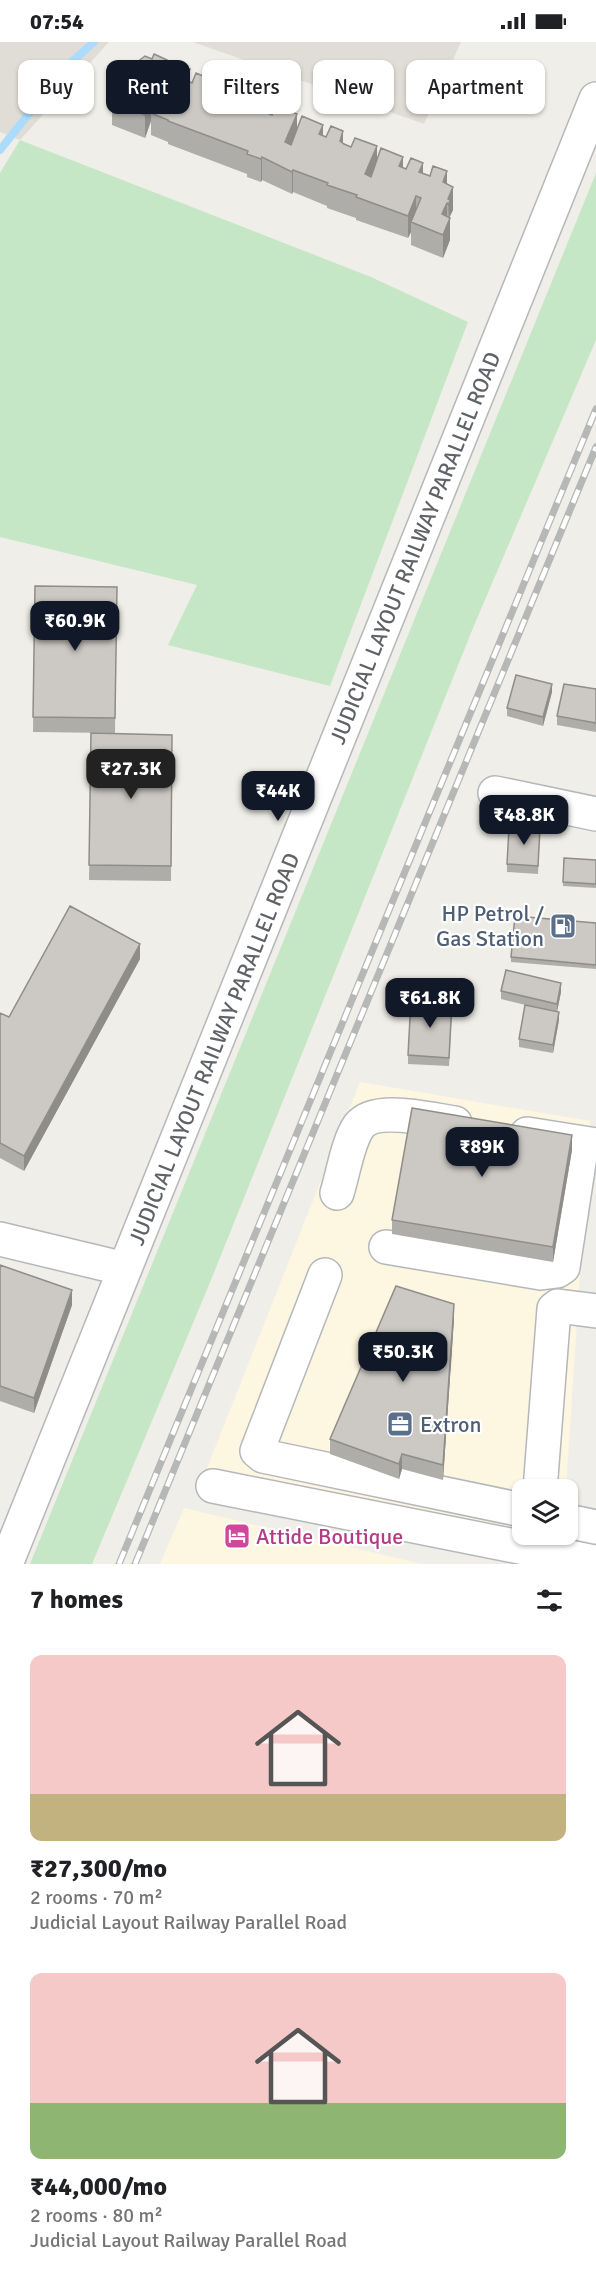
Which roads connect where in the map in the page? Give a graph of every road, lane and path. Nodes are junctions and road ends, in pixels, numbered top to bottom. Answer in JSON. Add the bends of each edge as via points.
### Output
{"nodes":[{"id":1,"x":596,"y":99,"type":"edge"},
{"id":2,"x":495,"y":793,"type":"dead end"},
{"id":3,"x":596,"y":814,"type":"edge"},
{"id":4,"x":589,"y":1144,"type":"edge"},
{"id":5,"x":337,"y":1193,"type":"dead end"},
{"id":6,"x":0,"y":1239,"type":"edge"},
{"id":7,"x":386,"y":1247,"type":"dead end"},
{"id":8,"x":125,"y":1269,"type":"junction"},
{"id":9,"x":325,"y":1275,"type":"dead end"},
{"id":10,"x":596,"y":1311,"type":"edge"},
{"id":11,"x":541,"y":1479,"type":"edge"},
{"id":12,"x":213,"y":1486,"type":"dead end"},
{"id":13,"x":512,"y":1508,"type":"edge"},
{"id":14,"x":12,"y":1516,"type":"edge"},
{"id":15,"x":578,"y":1523,"type":"edge"},
{"id":16,"x":596,"y":1527,"type":"edge"},
{"id":17,"x":595,"y":1557,"type":"edge"},
{"id":18,"x":6,"y":1564,"type":"edge"}],
"edges":[{"from":1,"to":8,"type":"street","name":"JUDICIAL LAYOUT RAILWAY PARALLEL ROAD"},
{"from":2,"to":3,"type":"street"},
{"from":4,"to":5,"type":"street","via":[[396,1115],[369,1119],[356,1133]]},
{"from":4,"to":7,"type":"street","via":[[563,1267],[558,1271],[541,1273]]},
{"from":6,"to":8,"type":"street"},
{"from":8,"to":14,"type":"street","name":"JUDICIAL LAYOUT RAILWAY PARALLEL ROAD"},
{"from":9,"to":13,"type":"street","via":[[256,1451],[263,1456]]},
{"from":10,"to":11,"type":"street","via":[[558,1306],[554,1309]]},
{"from":12,"to":17,"type":"street"},
{"from":14,"to":18,"type":"street","name":"JUDICIAL LAYOUT RAILWAY PARALLEL ROAD"},
{"from":15,"to":16,"type":"street"}]}
